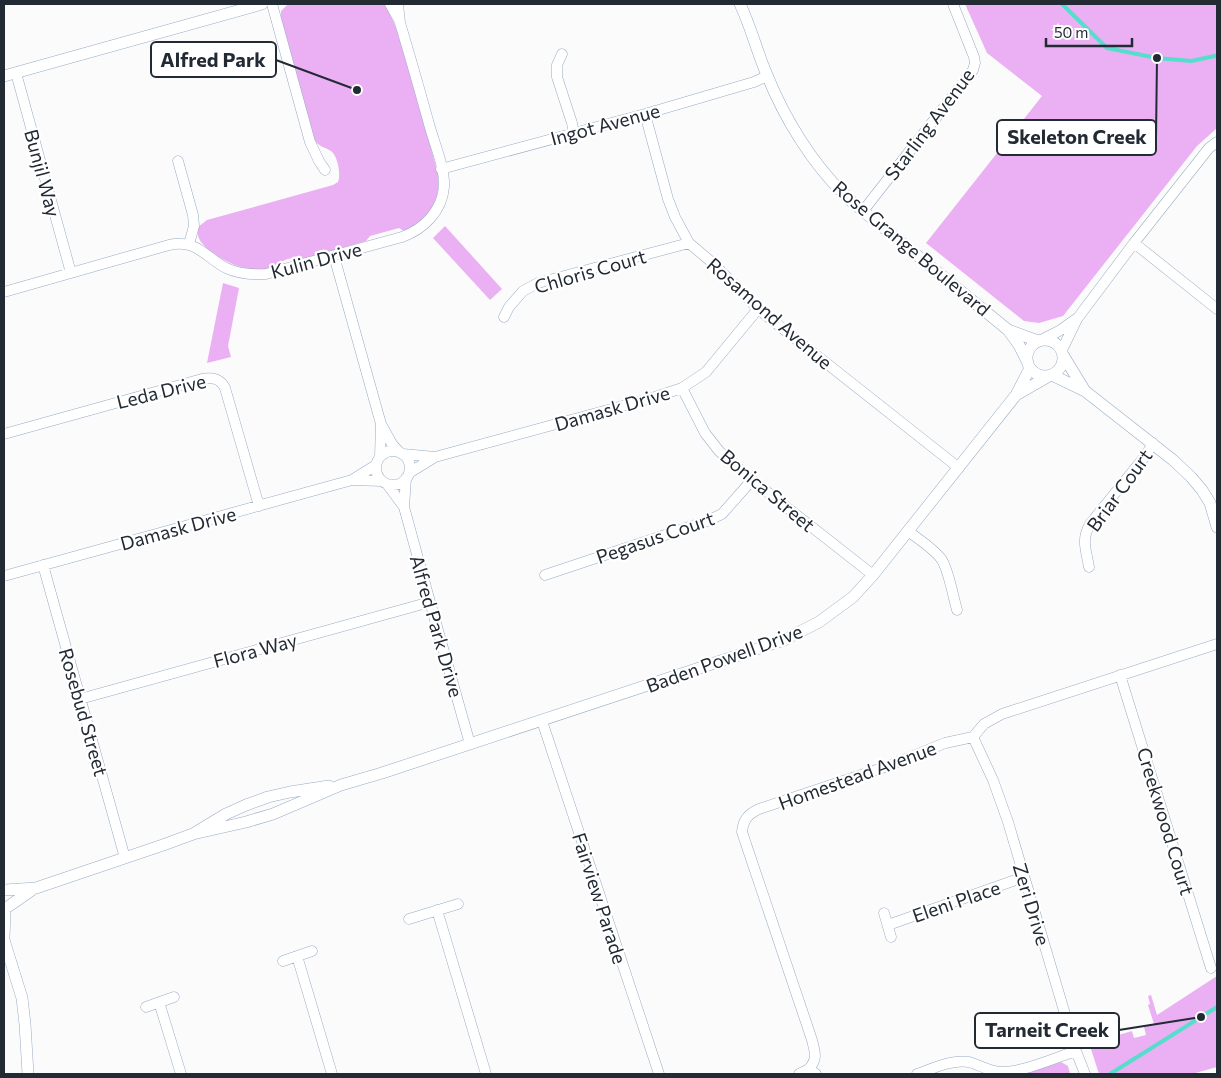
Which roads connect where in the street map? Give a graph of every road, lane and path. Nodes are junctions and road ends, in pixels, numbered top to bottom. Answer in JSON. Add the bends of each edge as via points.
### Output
{"nodes":[{"id":1,"x":262,"y":4,"type":"edge"},
{"id":2,"x":272,"y":4,"type":"edge"},
{"id":3,"x":390,"y":4,"type":"edge"},
{"id":4,"x":398,"y":4,"type":"edge"},
{"id":5,"x":740,"y":4,"type":"edge"},
{"id":6,"x":953,"y":4,"type":"edge"},
{"id":7,"x":400,"y":23,"type":"junction"},
{"id":8,"x":562,"y":54,"type":"dead end"},
{"id":9,"x":16,"y":73,"type":"junction"},
{"id":10,"x":4,"y":76,"type":"edge"},
{"id":11,"x":767,"y":76,"type":"junction"},
{"id":12,"x":645,"y":114,"type":"junction"},
{"id":13,"x":574,"y":133,"type":"junction"},
{"id":14,"x":1217,"y":142,"type":"edge"},
{"id":15,"x":178,"y":161,"type":"dead end"},
{"id":16,"x":441,"y":169,"type":"junction"},
{"id":17,"x":325,"y":170,"type":"dead end"},
{"id":18,"x":863,"y":211,"type":"junction"},
{"id":19,"x":689,"y":243,"type":"junction"},
{"id":20,"x":1134,"y":243,"type":"junction"},
{"id":21,"x":189,"y":244,"type":"junction"},
{"id":22,"x":334,"y":256,"type":"junction"},
{"id":23,"x":71,"y":273,"type":"junction"},
{"id":24,"x":4,"y":292,"type":"edge"},
{"id":25,"x":758,"y":308,"type":"junction"},
{"id":26,"x":1217,"y":309,"type":"edge"},
{"id":27,"x":504,"y":317,"type":"dead end"},
{"id":28,"x":1077,"y":318,"type":"junction"},
{"id":29,"x":1008,"y":330,"type":"junction"},
{"id":30,"x":1040,"y":340,"type":"junction"},
{"id":31,"x":1063,"y":353,"type":"junction"},
{"id":32,"x":1029,"y":365,"type":"junction"},
{"id":33,"x":1050,"y":375,"type":"junction"},
{"id":34,"x":682,"y":388,"type":"junction"},
{"id":35,"x":1085,"y":391,"type":"junction"},
{"id":36,"x":1016,"y":396,"type":"junction"},
{"id":37,"x":381,"y":424,"type":"junction"},
{"id":38,"x":5,"y":430,"type":"edge"},
{"id":39,"x":1152,"y":443,"type":"junction"},
{"id":40,"x":401,"y":454,"type":"junction"},
{"id":41,"x":435,"y":457,"type":"junction"},
{"id":42,"x":378,"y":461,"type":"junction"},
{"id":43,"x":959,"y":468,"type":"junction"},
{"id":44,"x":408,"y":476,"type":"junction"},
{"id":45,"x":352,"y":480,"type":"junction"},
{"id":46,"x":752,"y":480,"type":"junction"},
{"id":47,"x":385,"y":482,"type":"junction"},
{"id":48,"x":1214,"y":501,"type":"edge"},
{"id":49,"x":259,"y":506,"type":"junction"},
{"id":50,"x":404,"y":508,"type":"junction"},
{"id":51,"x":1217,"y":526,"type":"edge"},
{"id":52,"x":909,"y":532,"type":"junction"},
{"id":53,"x":43,"y":565,"type":"junction"},
{"id":54,"x":1089,"y":567,"type":"dead end"},
{"id":55,"x":545,"y":575,"type":"dead end"},
{"id":56,"x":874,"y":575,"type":"junction"},
{"id":57,"x":4,"y":576,"type":"edge"},
{"id":58,"x":430,"y":602,"type":"junction"},
{"id":59,"x":956,"y":610,"type":"dead end"},
{"id":60,"x":1217,"y":644,"type":"edge"},
{"id":61,"x":1120,"y":675,"type":"junction"},
{"id":62,"x":80,"y":699,"type":"junction"},
{"id":63,"x":542,"y":721,"type":"junction"},
{"id":64,"x":973,"y":737,"type":"junction"},
{"id":65,"x":470,"y":744,"type":"junction"},
{"id":66,"x":341,"y":785,"type":"junction"},
{"id":67,"x":268,"y":797,"type":"junction"},
{"id":68,"x":273,"y":814,"type":"junction"},
{"id":69,"x":193,"y":834,"type":"junction"},
{"id":70,"x":125,"y":858,"type":"junction"},
{"id":71,"x":1024,"y":877,"type":"junction"},
{"id":72,"x":36,"y":888,"type":"junction"},
{"id":73,"x":4,"y":889,"type":"edge"},
{"id":74,"x":458,"y":904,"type":"dead end"},
{"id":75,"x":437,"y":910,"type":"junction"},
{"id":76,"x":6,"y":912,"type":"edge"},
{"id":77,"x":884,"y":913,"type":"dead end"},
{"id":78,"x":409,"y":919,"type":"dead end"},
{"id":79,"x":888,"y":925,"type":"junction"},
{"id":80,"x":891,"y":937,"type":"dead end"},
{"id":81,"x":4,"y":938,"type":"edge"},
{"id":82,"x":312,"y":951,"type":"dead end"},
{"id":83,"x":297,"y":956,"type":"junction"},
{"id":84,"x":283,"y":961,"type":"dead end"},
{"id":85,"x":1211,"y":968,"type":"dead end"},
{"id":86,"x":174,"y":997,"type":"dead end"},
{"id":87,"x":159,"y":1002,"type":"junction"},
{"id":88,"x":146,"y":1007,"type":"dead end"},
{"id":89,"x":1076,"y":1051,"type":"junction"},
{"id":90,"x":812,"y":1072,"type":"edge"},
{"id":91,"x":28,"y":1074,"type":"edge"},
{"id":92,"x":181,"y":1074,"type":"edge"},
{"id":93,"x":332,"y":1074,"type":"edge"},
{"id":94,"x":486,"y":1074,"type":"edge"},
{"id":95,"x":659,"y":1074,"type":"edge"},
{"id":96,"x":799,"y":1074,"type":"edge"},
{"id":97,"x":917,"y":1074,"type":"edge"},
{"id":98,"x":1085,"y":1074,"type":"edge"}],
"edges":[{"from":1,"to":9,"type":"street"},
{"from":2,"to":17,"type":"street","via":[[310,142]]},
{"from":3,"to":7,"type":"street","name":"Kulin Drive"},
{"from":4,"to":7,"type":"street","name":"Kulin Drive"},
{"from":5,"to":11,"type":"street","name":"Rose Grange Boulevard"},
{"from":6,"to":18,"type":"street","name":"Starling Avenue","via":[[974,57],[973,70]]},
{"from":7,"to":16,"type":"street","name":"Kulin Drive"},
{"from":8,"to":13,"type":"street","via":[[557,65],[557,77]]},
{"from":9,"to":10,"type":"street"},
{"from":9,"to":23,"type":"street","name":"Bunjil Way"},
{"from":11,"to":12,"type":"street","name":"Ingot Avenue"},
{"from":11,"to":18,"type":"street","name":"Rose Grange Boulevard","via":[[794,130],[826,175]]},
{"from":12,"to":13,"type":"street","name":"Ingot Avenue"},
{"from":12,"to":19,"type":"street","name":"Rosamond Avenue","via":[[668,199]]},
{"from":13,"to":16,"type":"street","name":"Ingot Avenue"},
{"from":14,"to":20,"type":"street"},
{"from":15,"to":21,"type":"street","via":[[193,215]]},
{"from":16,"to":22,"type":"street","name":"Kulin Drive","via":[[444,187],[441,201],[423,226],[408,235]]},
{"from":18,"to":29,"type":"street","name":"Rose Grange Boulevard"},
{"from":19,"to":25,"type":"street","name":"Rosamond Avenue"},
{"from":19,"to":27,"type":"street","name":"Chloris Court","via":[[538,283],[523,291]]},
{"from":20,"to":26,"type":"street"},
{"from":20,"to":28,"type":"street"},
{"from":21,"to":22,"type":"street","name":"Kulin Drive","via":[[228,268],[250,274],[276,272]]},
{"from":21,"to":23,"type":"street","via":[[169,245]]},
{"from":22,"to":37,"type":"street"},
{"from":23,"to":24,"type":"street"},
{"from":25,"to":34,"type":"street","name":"Damask Drive","via":[[706,372]]},
{"from":25,"to":43,"type":"street","name":"Rosamond Avenue"},
{"from":28,"to":30,"type":"street"},
{"from":28,"to":31,"type":"street"},
{"from":29,"to":30,"type":"street","name":"Rose Grange Boulevard"},
{"from":29,"to":32,"type":"street","name":"Rose Grange Boulevard"},
{"from":30,"to":31,"type":"street","via":[[1051,340]]},
{"from":30,"to":32,"type":"street","via":[[1029,350]]},
{"from":31,"to":33,"type":"street","via":[[1059,369]]},
{"from":31,"to":35,"type":"street"},
{"from":32,"to":33,"type":"street","via":[[1036,374]]},
{"from":32,"to":36,"type":"street","name":"Baden Powell Drive"},
{"from":33,"to":35,"type":"street"},
{"from":33,"to":36,"type":"street","name":"Baden Powell Drive"},
{"from":34,"to":41,"type":"street","name":"Damask Drive"},
{"from":34,"to":46,"type":"street","name":"Bonica Street","via":[[705,433],[719,451]]},
{"from":35,"to":39,"type":"street"},
{"from":36,"to":43,"type":"street","name":"Baden Powell Drive"},
{"from":37,"to":40,"type":"street"},
{"from":37,"to":42,"type":"street"},
{"from":38,"to":49,"type":"street","name":"Leda Drive","via":[[202,379],[217,379],[228,395]]},
{"from":39,"to":48,"type":"street","via":[[1191,476]]},
{"from":39,"to":54,"type":"street","name":"Briar Court","via":[[1146,455],[1090,524],[1084,540]]},
{"from":40,"to":41,"type":"street","name":"Damask Drive"},
{"from":40,"to":42,"type":"street","via":[[390,452]]},
{"from":40,"to":44,"type":"street","via":[[409,463]]},
{"from":41,"to":44,"type":"street","name":"Damask Drive"},
{"from":42,"to":45,"type":"street","name":"Damask Drive"},
{"from":42,"to":47,"type":"street","via":[[377,474]]},
{"from":43,"to":52,"type":"street","name":"Baden Powell Drive"},
{"from":44,"to":47,"type":"street","via":[[397,484]]},
{"from":44,"to":50,"type":"street","name":"Alfred Park Drive"},
{"from":45,"to":47,"type":"street","name":"Damask Drive"},
{"from":45,"to":49,"type":"street","name":"Damask Drive"},
{"from":46,"to":55,"type":"street","name":"Pegasus Court","via":[[722,514],[707,522]]},
{"from":46,"to":56,"type":"street","name":"Bonica Street"},
{"from":47,"to":50,"type":"street","name":"Alfred Park Drive"},
{"from":48,"to":51,"type":"street"},
{"from":49,"to":53,"type":"street","name":"Damask Drive"},
{"from":50,"to":58,"type":"street","name":"Alfred Park Drive"},
{"from":52,"to":56,"type":"street","name":"Baden Powell Drive"},
{"from":52,"to":59,"type":"street","via":[[942,560]]},
{"from":53,"to":57,"type":"street","name":"Damask Drive"},
{"from":53,"to":62,"type":"street","name":"Rosebud Street"},
{"from":56,"to":63,"type":"street","name":"Baden Powell Drive","via":[[840,607],[784,640]]},
{"from":58,"to":62,"type":"street","name":"Flora Way"},
{"from":58,"to":65,"type":"street","name":"Alfred Park Drive"},
{"from":60,"to":61,"type":"street"},
{"from":61,"to":64,"type":"street","via":[[1002,714],[984,724]]},
{"from":61,"to":85,"type":"street","name":"Creekwood Court"},
{"from":62,"to":70,"type":"street","name":"Rosebud Street"},
{"from":63,"to":65,"type":"street","name":"Baden Powell Drive"},
{"from":63,"to":95,"type":"street","name":"Fairview Parade"},
{"from":64,"to":71,"type":"street","name":"Zeri Drive","via":[[993,780]]},
{"from":64,"to":90,"type":"street","name":"Homestead Avenue","via":[[945,743],[888,766],[759,809],[752,812],[742,825],[812,1040],[816,1056]]},
{"from":65,"to":66,"type":"street","name":"Baden Powell Drive"},
{"from":66,"to":67,"type":"street","name":"Baden Powell Drive"},
{"from":66,"to":68,"type":"street","name":"Baden Powell Drive"},
{"from":67,"to":68,"type":"street"},
{"from":67,"to":69,"type":"street","name":"Baden Powell Drive","via":[[226,814]]},
{"from":68,"to":69,"type":"street","name":"Baden Powell Drive"},
{"from":69,"to":70,"type":"street","name":"Baden Powell Drive"},
{"from":70,"to":72,"type":"street","name":"Baden Powell Drive"},
{"from":71,"to":79,"type":"street","name":"Eleni Place"},
{"from":71,"to":89,"type":"street","name":"Zeri Drive"},
{"from":72,"to":73,"type":"street","name":"Baden Powell Drive"},
{"from":72,"to":76,"type":"street","name":"Baden Powell Drive"},
{"from":73,"to":76,"type":"street","via":[[9,897]]},
{"from":74,"to":75,"type":"street"},
{"from":75,"to":78,"type":"street"},
{"from":75,"to":94,"type":"street"},
{"from":76,"to":81,"type":"street"},
{"from":77,"to":79,"type":"street","name":"Eleni Place"},
{"from":79,"to":80,"type":"street","name":"Eleni Place"},
{"from":81,"to":91,"type":"street","via":[[22,998]]},
{"from":82,"to":83,"type":"street"},
{"from":83,"to":84,"type":"street"},
{"from":83,"to":93,"type":"street"},
{"from":86,"to":87,"type":"street"},
{"from":87,"to":88,"type":"street"},
{"from":87,"to":92,"type":"street"},
{"from":89,"to":97,"type":"street","via":[[1004,1072],[968,1062],[953,1062]]},
{"from":89,"to":98,"type":"street","name":"Zeri Drive"},
{"from":90,"to":96,"type":"street"}]}
